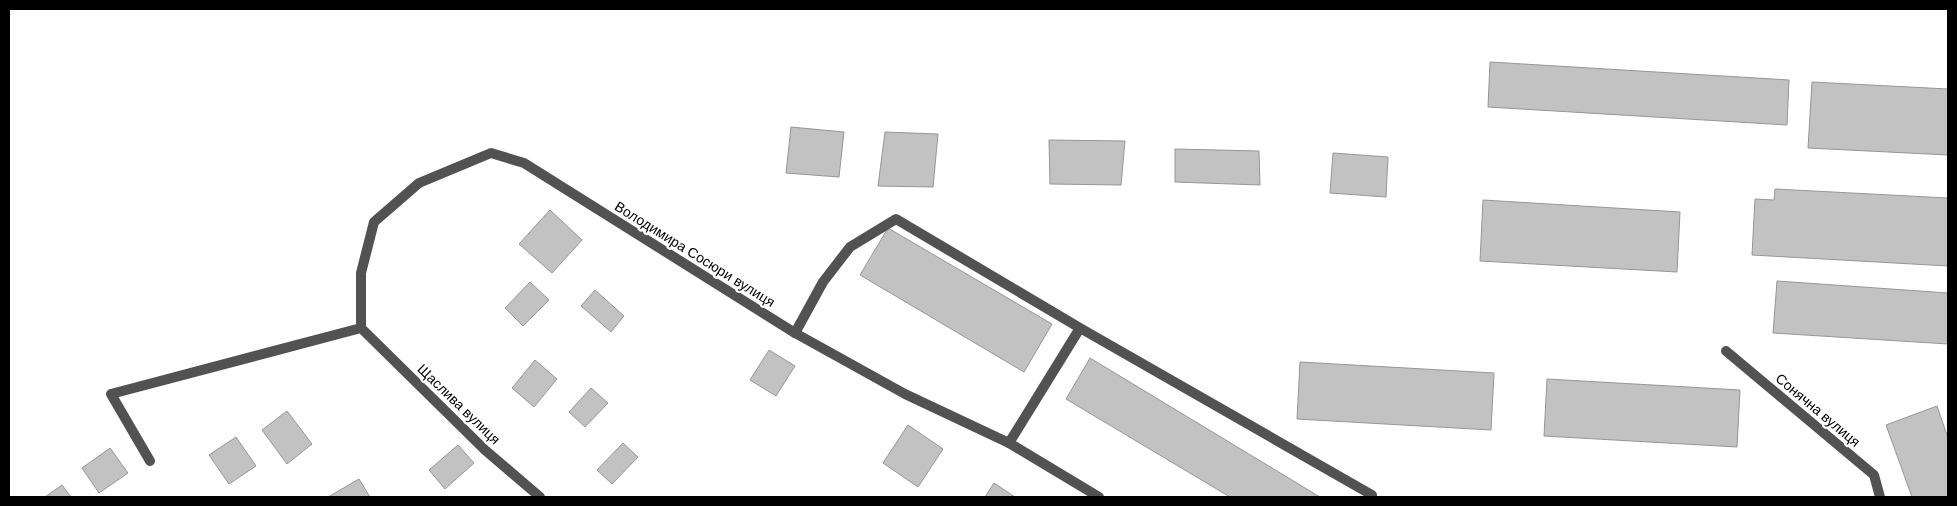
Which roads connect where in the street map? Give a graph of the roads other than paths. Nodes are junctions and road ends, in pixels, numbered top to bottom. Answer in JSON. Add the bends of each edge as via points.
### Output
{"nodes":[{"id":1,"x":361,"y":328,"type":"junction"},
{"id":2,"x":1080,"y":328,"type":"junction"},
{"id":3,"x":794,"y":333,"type":"junction"},
{"id":4,"x":1726,"y":351,"type":"dead end"},
{"id":5,"x":1009,"y":443,"type":"junction"},
{"id":6,"x":150,"y":461,"type":"dead end"},
{"id":7,"x":1372,"y":495,"type":"dead end"},
{"id":8,"x":540,"y":497,"type":"edge"},
{"id":9,"x":1099,"y":497,"type":"edge"},
{"id":10,"x":1880,"y":497,"type":"edge"}],
"edges":[{"from":1,"to":3,"type":"street","name":"Володимира Сосюри вулиця","via":[[360,273],[374,222],[419,183],[491,153],[524,163]]},
{"from":1,"to":6,"type":"street","via":[[110,394]]},
{"from":1,"to":8,"type":"street","name":"Щаслива вулиця","via":[[485,450]]},
{"from":2,"to":3,"type":"street","via":[[896,219],[850,247],[823,282]]},
{"from":2,"to":5,"type":"street"},
{"from":2,"to":7,"type":"street"},
{"from":3,"to":5,"type":"street","name":"Володимира Сосюри вулиця","via":[[905,394]]},
{"from":4,"to":10,"type":"street","name":"Сонячна вулиця","via":[[1874,475]]},
{"from":5,"to":9,"type":"street","name":"Володимира Сосюри вулиця"}]}
